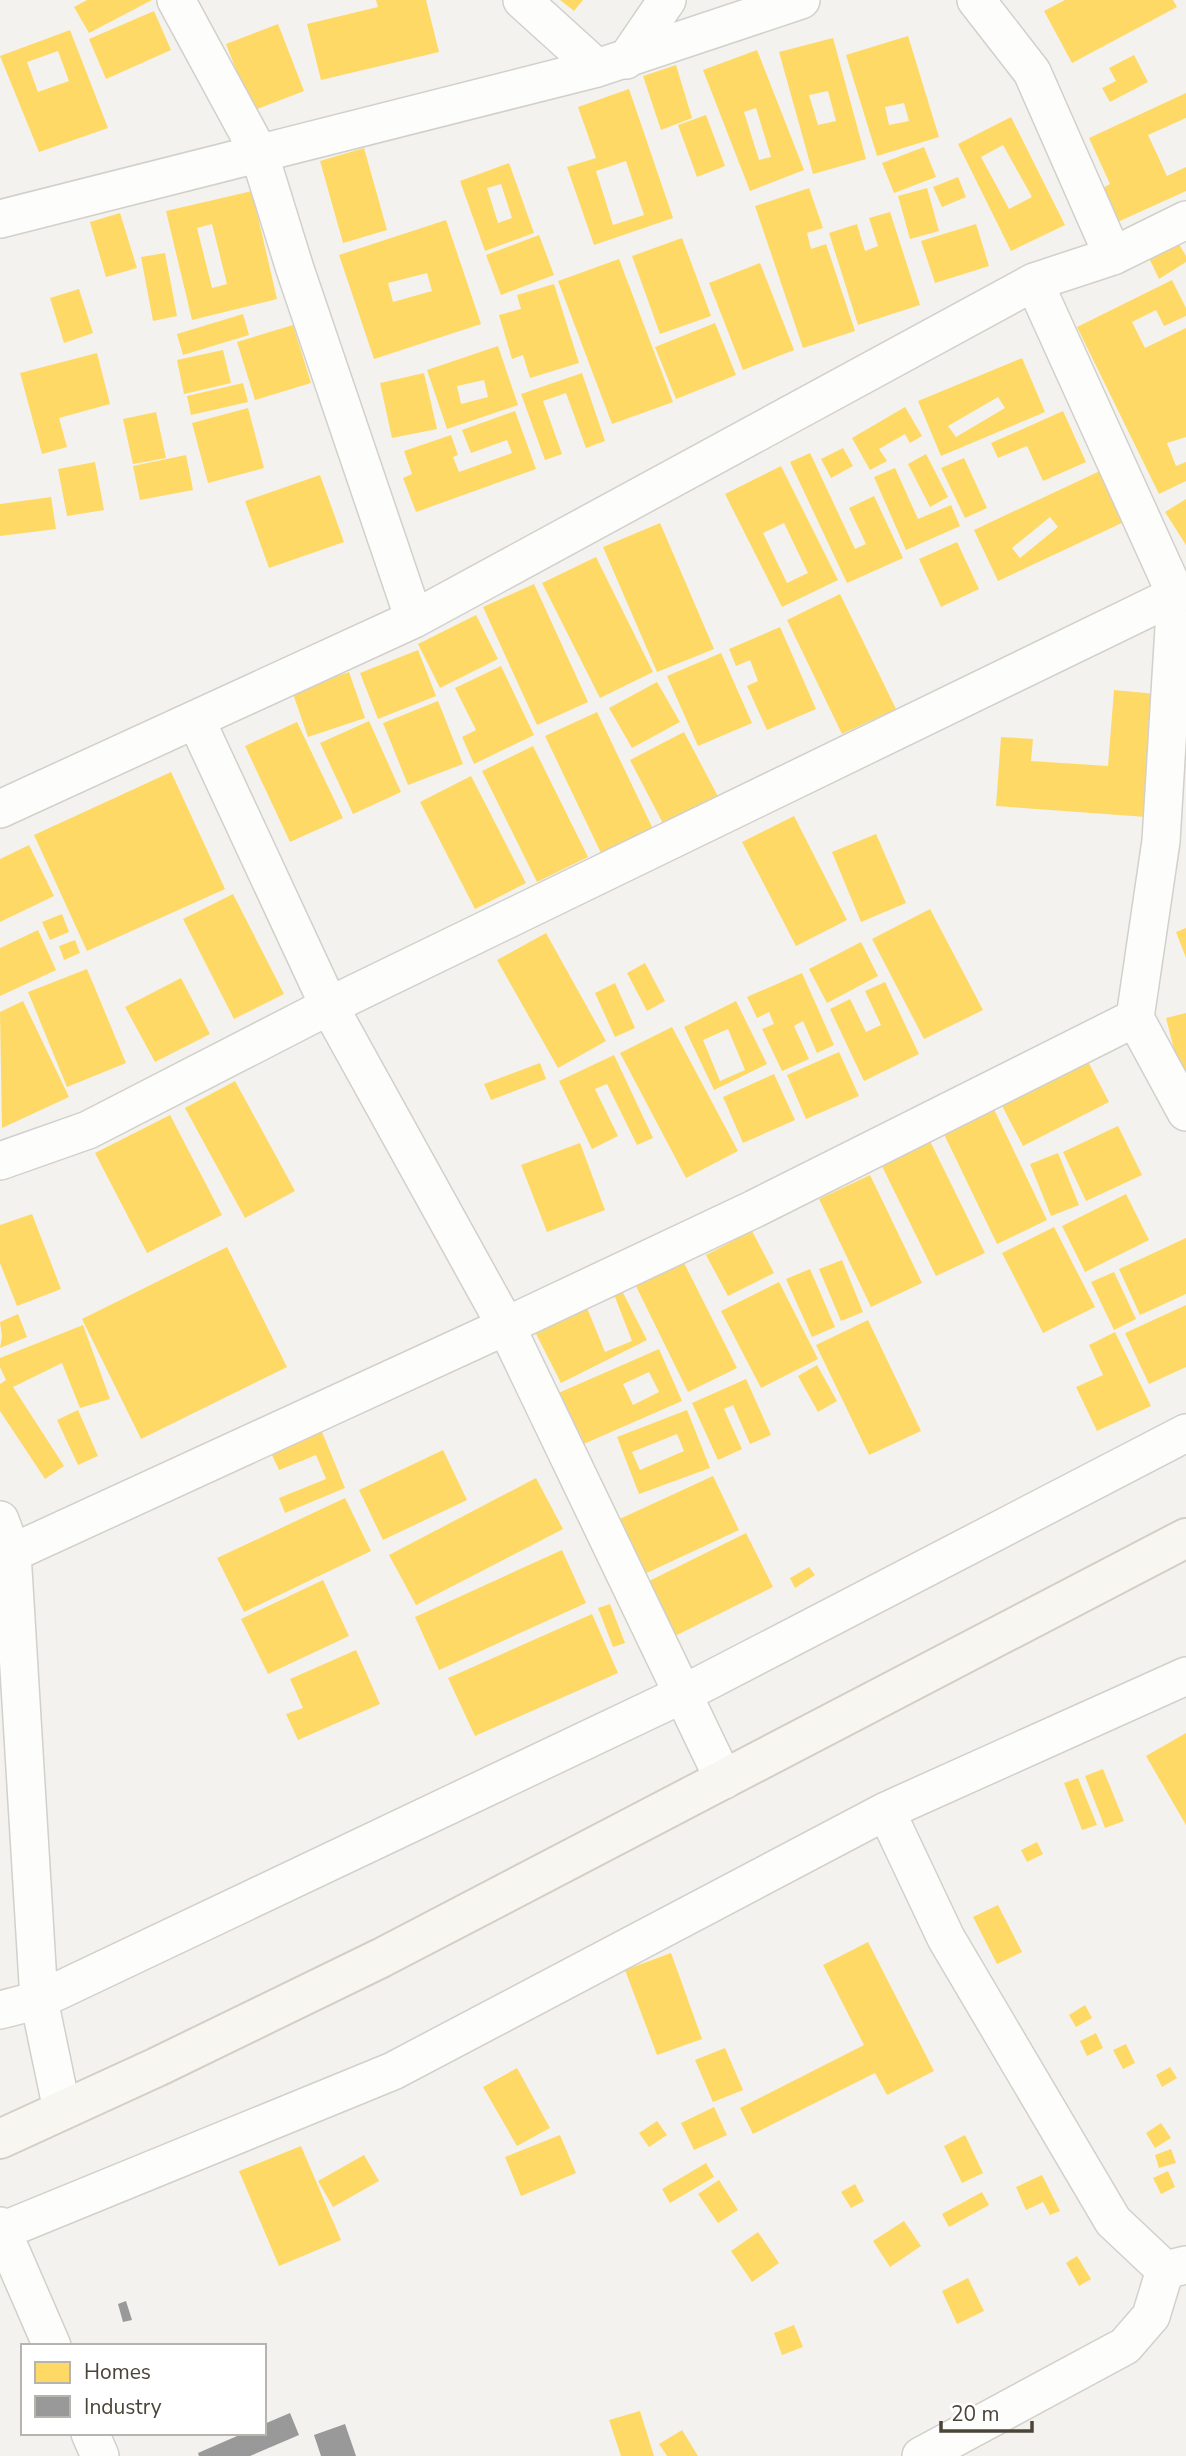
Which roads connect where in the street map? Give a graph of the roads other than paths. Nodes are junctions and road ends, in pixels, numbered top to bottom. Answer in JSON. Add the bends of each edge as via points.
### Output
{"nodes":[{"id":1,"x":176,"y":0,"type":"edge"},
{"id":2,"x":522,"y":0,"type":"edge"},
{"id":3,"x":667,"y":0,"type":"edge"},
{"id":4,"x":801,"y":0,"type":"edge"},
{"id":5,"x":976,"y":0,"type":"edge"},
{"id":6,"x":611,"y":64,"type":"junction"},
{"id":7,"x":259,"y":153,"type":"junction"},
{"id":8,"x":0,"y":219,"type":"edge"},
{"id":9,"x":1186,"y":220,"type":"edge"},
{"id":10,"x":1113,"y":256,"type":"junction"},
{"id":11,"x":1034,"y":282,"type":"junction"},
{"id":12,"x":1181,"y":593,"type":"edge"},
{"id":13,"x":414,"y":620,"type":"junction"},
{"id":14,"x":196,"y":720,"type":"junction"},
{"id":15,"x":0,"y":809,"type":"edge"},
{"id":16,"x":329,"y":1006,"type":"junction"},
{"id":17,"x":1135,"y":1018,"type":"junction"},
{"id":18,"x":1186,"y":1112,"type":"edge"},
{"id":19,"x":0,"y":1161,"type":"edge"},
{"id":20,"x":506,"y":1326,"type":"junction"},
{"id":21,"x":1186,"y":1433,"type":"edge"},
{"id":22,"x":6,"y":1537,"type":"edge"},
{"id":23,"x":1186,"y":1538,"type":"edge"},
{"id":24,"x":1186,"y":1676,"type":"edge"},
{"id":25,"x":681,"y":1695,"type":"junction"},
{"id":26,"x":724,"y":1780,"type":"junction"},
{"id":27,"x":886,"y":1811,"type":"junction"},
{"id":28,"x":39,"y":2000,"type":"junction"},
{"id":29,"x":0,"y":2010,"type":"edge"},
{"id":30,"x":62,"y":2110,"type":"junction"},
{"id":31,"x":0,"y":2139,"type":"edge"},
{"id":32,"x":1,"y":2228,"type":"edge"},
{"id":33,"x":1175,"y":2267,"type":"edge"},
{"id":34,"x":51,"y":2344,"type":"edge"},
{"id":35,"x":91,"y":2435,"type":"edge"},
{"id":36,"x":100,"y":2456,"type":"edge"},
{"id":37,"x":921,"y":2456,"type":"edge"}],
"edges":[{"from":1,"to":7,"type":"street"},
{"from":2,"to":6,"type":"street"},
{"from":3,"to":6,"type":"street"},
{"from":4,"to":6,"type":"street"},
{"from":5,"to":10,"type":"street","via":[[1032,72]]},
{"from":6,"to":7,"type":"street"},
{"from":7,"to":8,"type":"street"},
{"from":7,"to":13,"type":"street"},
{"from":9,"to":10,"type":"street"},
{"from":10,"to":11,"type":"street"},
{"from":11,"to":12,"type":"street"},
{"from":11,"to":13,"type":"street"},
{"from":12,"to":16,"type":"street"},
{"from":12,"to":17,"type":"street","via":[[1161,841]]},
{"from":13,"to":14,"type":"street"},
{"from":14,"to":15,"type":"street"},
{"from":14,"to":16,"type":"street"},
{"from":16,"to":19,"type":"street","via":[[88,1130]]},
{"from":16,"to":20,"type":"street"},
{"from":17,"to":18,"type":"street"},
{"from":17,"to":20,"type":"street","via":[[754,1209]]},
{"from":20,"to":22,"type":"street"},
{"from":20,"to":25,"type":"street"},
{"from":21,"to":25,"type":"street"},
{"from":22,"to":28,"type":"street"},
{"from":23,"to":26,"type":"main road"},
{"from":24,"to":27,"type":"street"},
{"from":25,"to":26,"type":"street"},
{"from":25,"to":28,"type":"street"},
{"from":26,"to":30,"type":"main road","via":[[382,1958]]},
{"from":27,"to":32,"type":"street","via":[[393,2071]]},
{"from":27,"to":33,"type":"street","via":[[946,1938],[1113,2221]]},
{"from":28,"to":29,"type":"street"},
{"from":28,"to":30,"type":"street"},
{"from":30,"to":31,"type":"main road"},
{"from":32,"to":34,"type":"street"},
{"from":33,"to":37,"type":"street","via":[[1151,2316],[1125,2346]]},
{"from":35,"to":36,"type":"street"}]}
